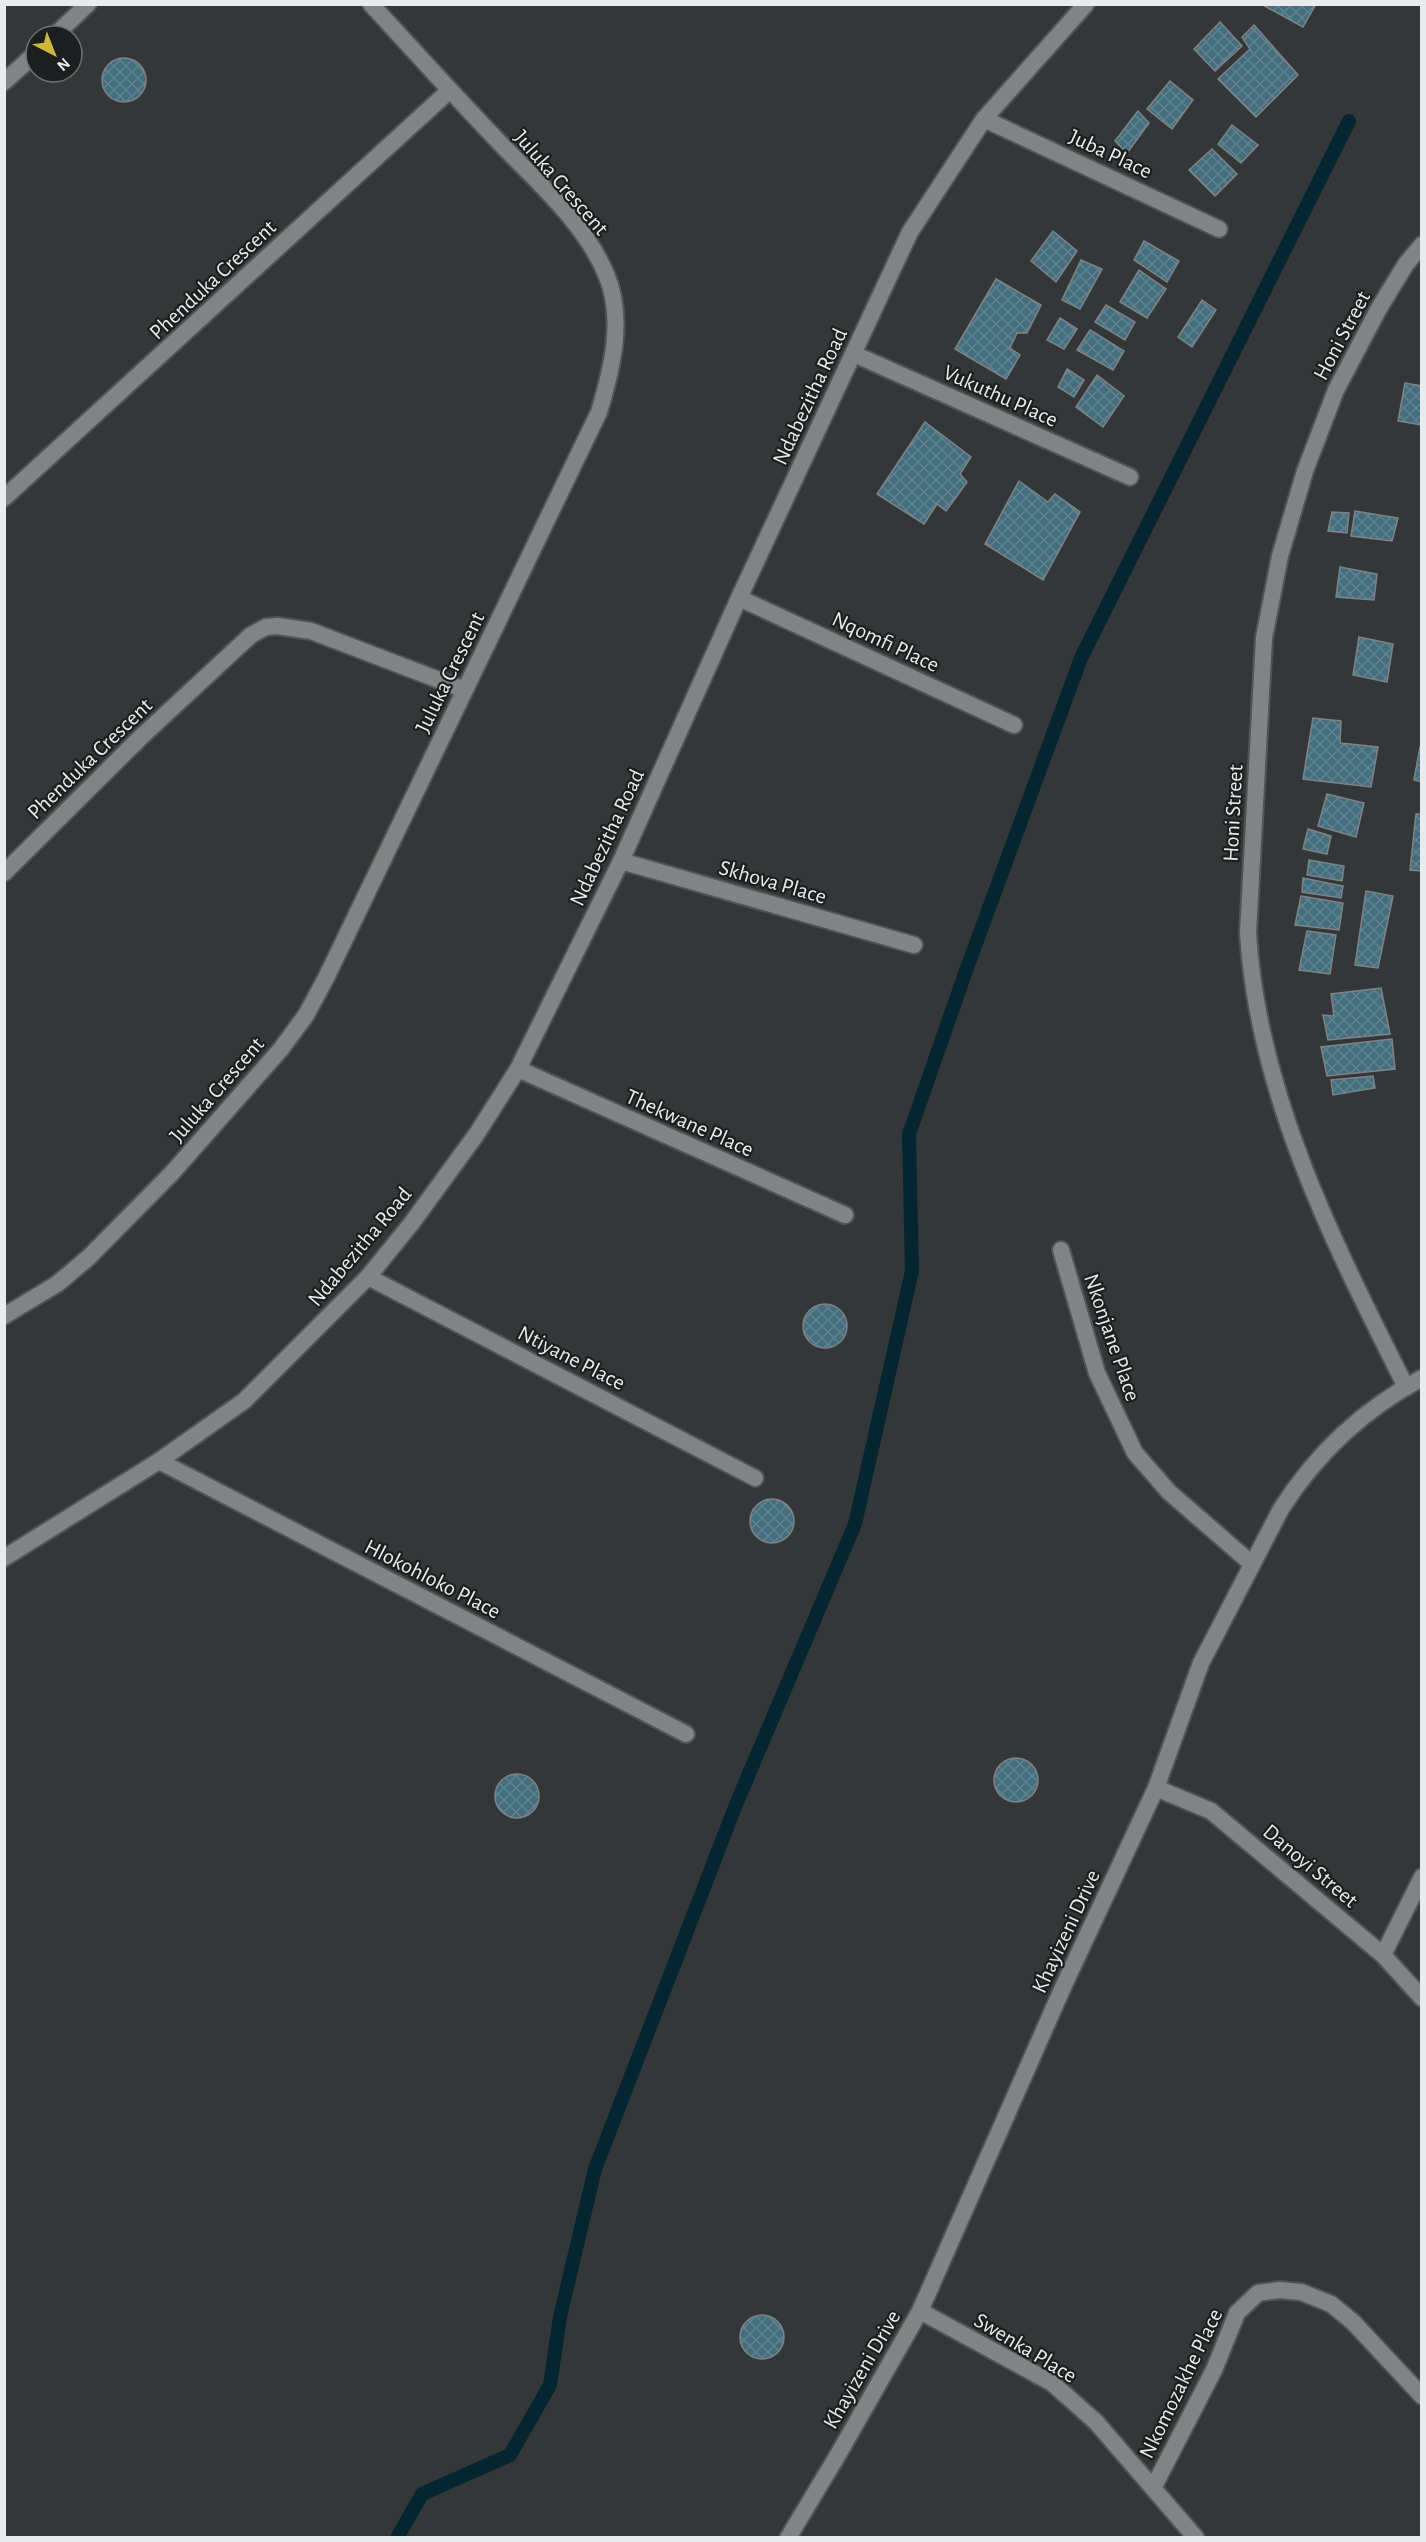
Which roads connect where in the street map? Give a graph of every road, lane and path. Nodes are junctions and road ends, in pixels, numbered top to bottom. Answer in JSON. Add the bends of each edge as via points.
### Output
{"nodes":[{"id":1,"x":88,"y":4,"type":"edge"},
{"id":2,"x":371,"y":4,"type":"edge"},
{"id":3,"x":1086,"y":4,"type":"edge"},
{"id":4,"x":67,"y":24,"type":"edge"},
{"id":5,"x":24,"y":64,"type":"edge"},
{"id":6,"x":4,"y":82,"type":"edge"},
{"id":7,"x":449,"y":91,"type":"junction"},
{"id":8,"x":984,"y":119,"type":"junction"},
{"id":9,"x":1219,"y":229,"type":"dead end"},
{"id":10,"x":1422,"y":246,"type":"edge"},
{"id":11,"x":854,"y":354,"type":"junction"},
{"id":12,"x":1130,"y":477,"type":"dead end"},
{"id":13,"x":4,"y":498,"type":"edge"},
{"id":14,"x":739,"y":598,"type":"junction"},
{"id":15,"x":465,"y":690,"type":"junction"},
{"id":16,"x":1014,"y":725,"type":"dead end"},
{"id":17,"x":621,"y":861,"type":"junction"},
{"id":18,"x":4,"y":873,"type":"edge"},
{"id":19,"x":914,"y":945,"type":"dead end"},
{"id":20,"x":518,"y":1069,"type":"junction"},
{"id":21,"x":844,"y":1215,"type":"dead end"},
{"id":22,"x":1061,"y":1250,"type":"dead end"},
{"id":23,"x":368,"y":1277,"type":"junction"},
{"id":24,"x":4,"y":1316,"type":"edge"},
{"id":25,"x":1422,"y":1378,"type":"edge"},
{"id":26,"x":1406,"y":1387,"type":"junction"},
{"id":27,"x":159,"y":1461,"type":"junction"},
{"id":28,"x":755,"y":1478,"type":"dead end"},
{"id":29,"x":4,"y":1558,"type":"edge"},
{"id":30,"x":1252,"y":1564,"type":"junction"},
{"id":31,"x":686,"y":1734,"type":"dead end"},
{"id":32,"x":1156,"y":1788,"type":"junction"},
{"id":33,"x":1422,"y":1877,"type":"edge"},
{"id":34,"x":1383,"y":1955,"type":"junction"},
{"id":35,"x":1422,"y":1998,"type":"edge"},
{"id":36,"x":920,"y":2312,"type":"junction"},
{"id":37,"x":1422,"y":2396,"type":"edge"},
{"id":38,"x":1153,"y":2488,"type":"junction"},
{"id":39,"x":788,"y":2538,"type":"edge"},
{"id":40,"x":1196,"y":2538,"type":"edge"}],
"edges":[{"from":1,"to":4,"type":"street"},
{"from":2,"to":7,"type":"street","name":"Juluka Crescent"},
{"from":3,"to":8,"type":"street","name":"Ndabezitha Road"},
{"from":5,"to":6,"type":"street"},
{"from":7,"to":13,"type":"street","name":"Phenduka Crescent"},
{"from":7,"to":15,"type":"street","name":"Juluka Crescent","via":[[561,207],[591,246],[607,275],[616,319],[611,374],[599,412]]},
{"from":8,"to":9,"type":"street","name":"Juba Place"},
{"from":8,"to":11,"type":"street","name":"Ndabezitha Road","via":[[910,232]]},
{"from":10,"to":26,"type":"street","name":"Honi Street","via":[[1378,310],[1336,390],[1305,471],[1280,556],[1264,638],[1248,933],[1251,981],[1285,1119],[1322,1211]]},
{"from":11,"to":12,"type":"street","name":"Vukuthu Place"},
{"from":11,"to":14,"type":"street","name":"Ndabezitha Road"},
{"from":14,"to":16,"type":"street","name":"Nqomfi Place"},
{"from":14,"to":17,"type":"street","name":"Ndabezitha Road"},
{"from":15,"to":18,"type":"street","name":"Phenduka Crescent","via":[[311,631],[266,627],[251,635],[149,729]]},
{"from":15,"to":24,"type":"street","name":"Juluka Crescent","via":[[306,1015],[172,1173],[88,1258],[57,1284]]},
{"from":17,"to":19,"type":"street","name":"Skhova Place"},
{"from":17,"to":20,"type":"street","name":"Ndabezitha Road"},
{"from":20,"to":21,"type":"street","name":"Thekwane Place"},
{"from":20,"to":23,"type":"street","name":"Ndabezitha Road","via":[[470,1144]]},
{"from":22,"to":30,"type":"street","name":"Nkonjane Place","via":[[1097,1373],[1135,1453],[1169,1492]]},
{"from":23,"to":27,"type":"street","name":"Ndabezitha Road","via":[[244,1401]]},
{"from":23,"to":28,"type":"street","name":"Ntiyane Place"},
{"from":25,"to":26,"type":"street","name":"Khayizeni Drive"},
{"from":26,"to":30,"type":"street","name":"Khayizeni Drive","via":[[1326,1450],[1296,1486]]},
{"from":27,"to":29,"type":"street","name":"Ndabezitha Road"},
{"from":27,"to":31,"type":"street","name":"Hlokohloko Place"},
{"from":30,"to":32,"type":"street","name":"Khayizeni Drive","via":[[1201,1664]]},
{"from":32,"to":34,"type":"street","name":"Danoyi Street","via":[[1211,1811]]},
{"from":32,"to":36,"type":"street","name":"Khayizeni Drive"},
{"from":33,"to":34,"type":"street"},
{"from":34,"to":35,"type":"street","name":"Danoyi Street"},
{"from":36,"to":38,"type":"street","name":"Swenka Place","via":[[1052,2384],[1096,2422]]},
{"from":36,"to":39,"type":"street","name":"Khayizeni Drive"},
{"from":37,"to":38,"type":"street","name":"Nkomozakhe Place","via":[[1332,2304],[1301,2292],[1258,2293],[1237,2313],[1214,2370]]},
{"from":38,"to":40,"type":"street","name":"Swenka Place"}]}
